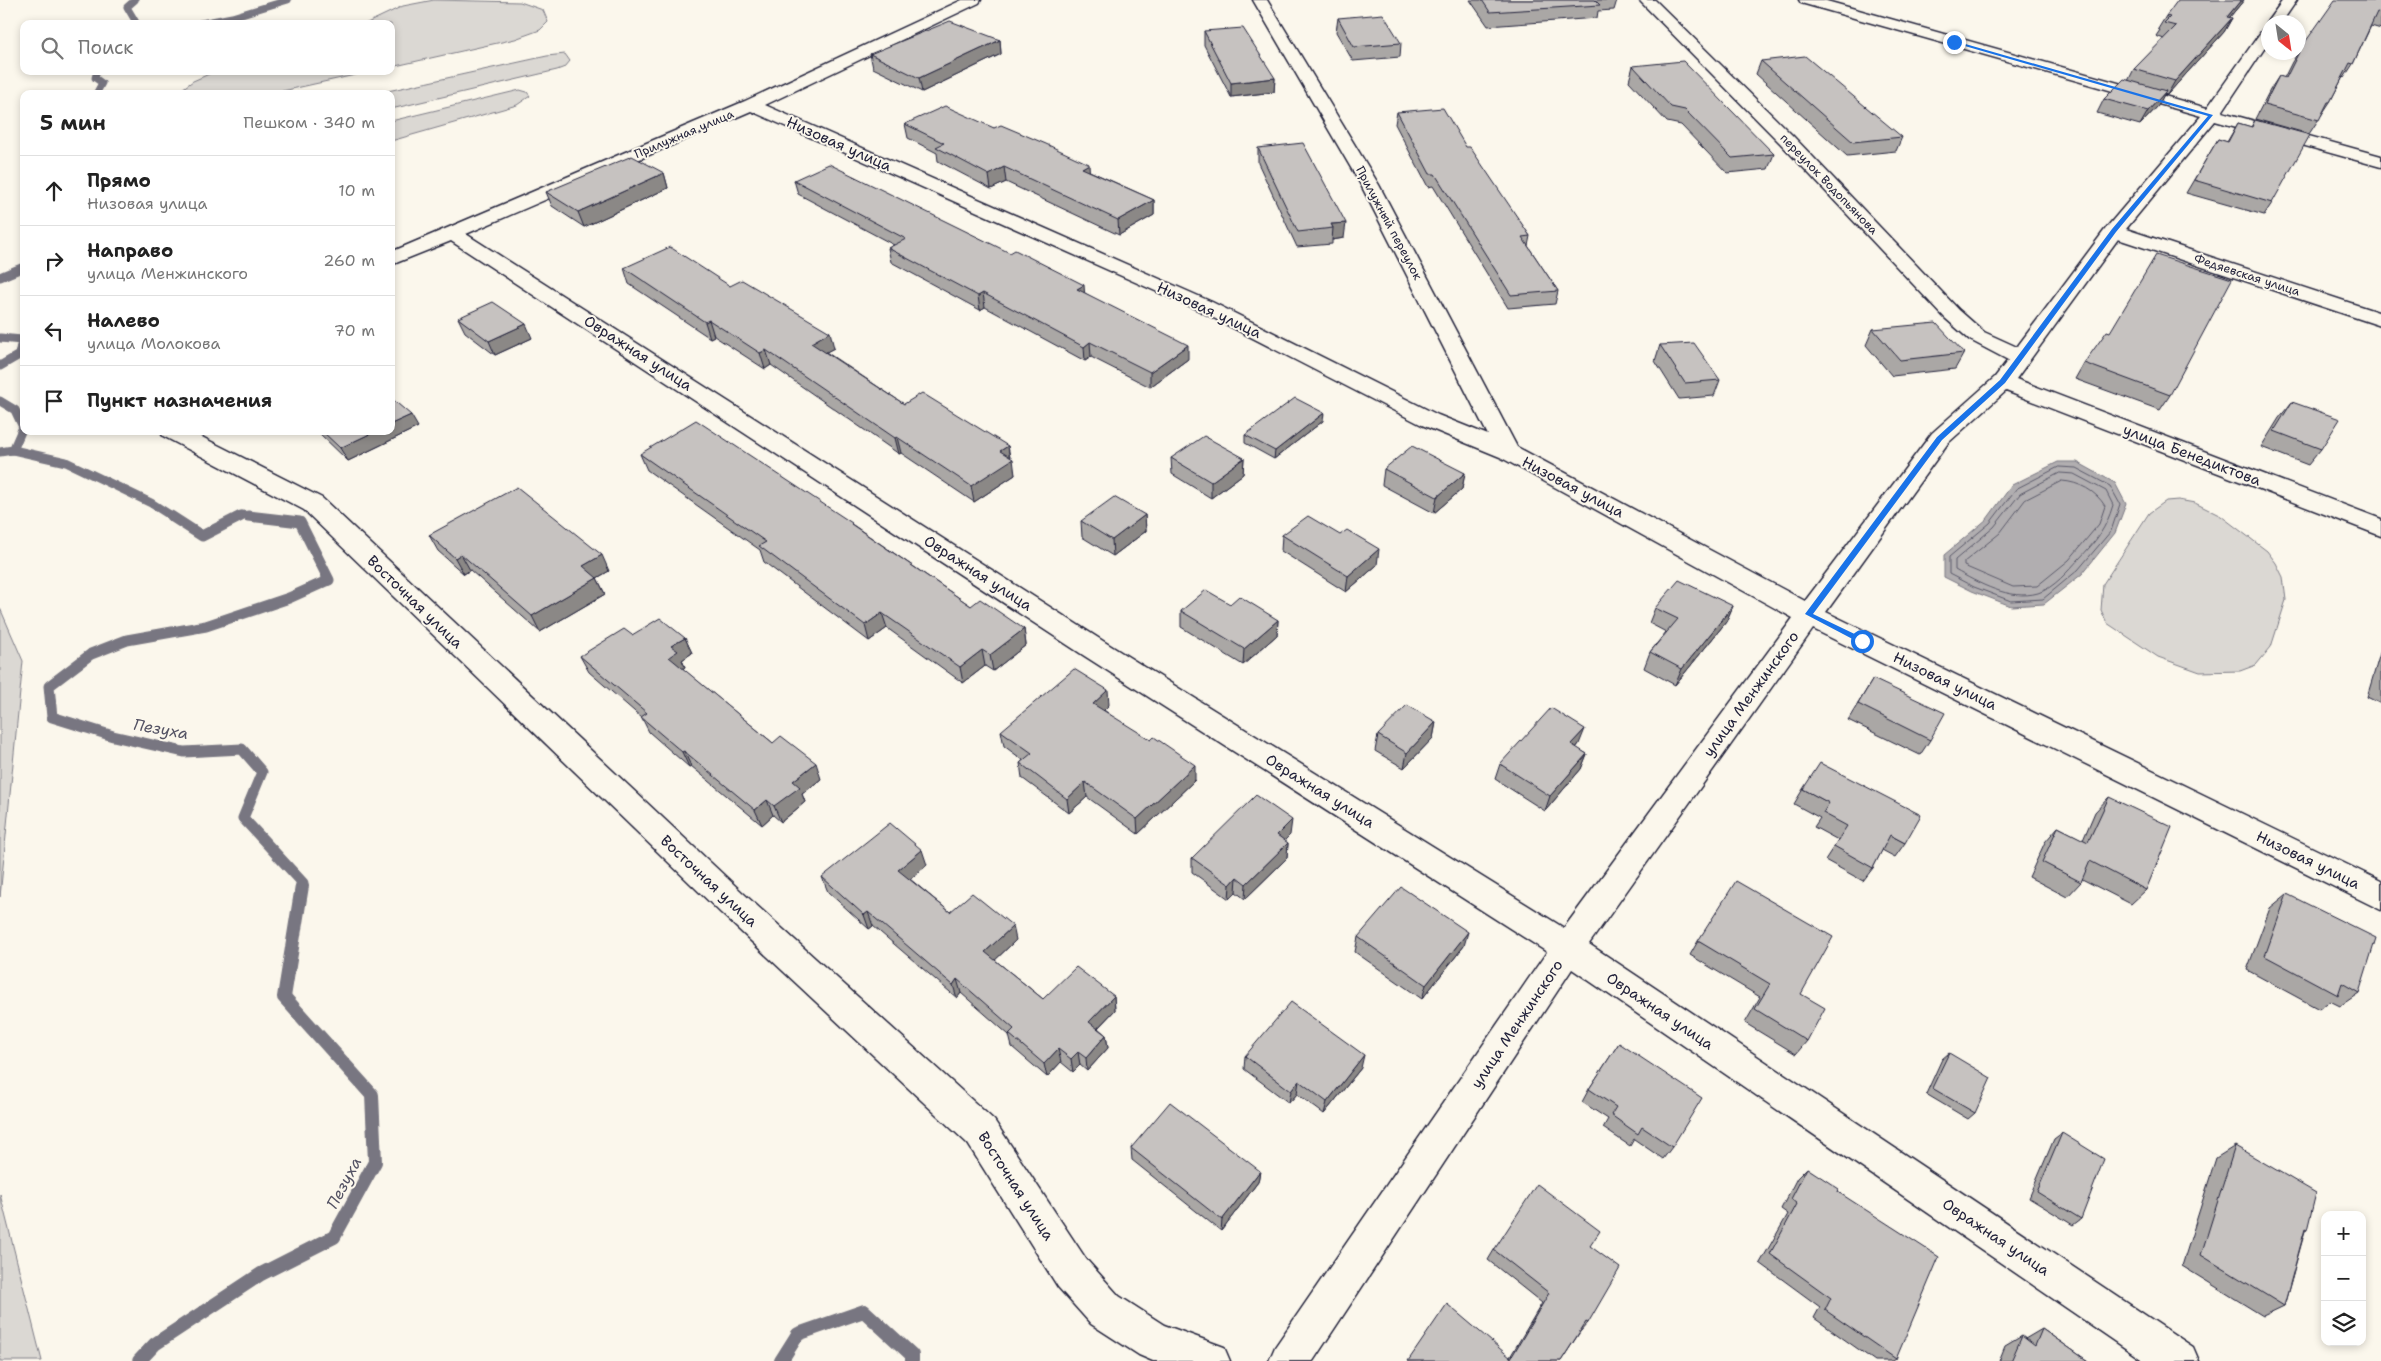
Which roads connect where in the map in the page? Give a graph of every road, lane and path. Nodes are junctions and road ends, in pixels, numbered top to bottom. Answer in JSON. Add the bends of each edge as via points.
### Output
{"nodes":[{"id":1,"x":974,"y":0,"type":"edge"},
{"id":2,"x":1260,"y":0,"type":"edge"},
{"id":3,"x":1646,"y":0,"type":"edge"},
{"id":4,"x":1806,"y":0,"type":"edge"},
{"id":5,"x":2290,"y":0,"type":"edge"},
{"id":6,"x":2280,"y":15,"type":"edge"},
{"id":7,"x":2261,"y":42,"type":"edge"},
{"id":8,"x":751,"y":105,"type":"junction"},
{"id":9,"x":2211,"y":115,"type":"junction"},
{"id":10,"x":2381,"y":162,"type":"edge"},
{"id":11,"x":2114,"y":231,"type":"junction"},
{"id":12,"x":452,"y":233,"type":"junction"},
{"id":13,"x":395,"y":257,"type":"edge"},
{"id":14,"x":2381,"y":320,"type":"edge"},
{"id":15,"x":2020,"y":357,"type":"junction"},
{"id":16,"x":2003,"y":382,"type":"junction"},
{"id":17,"x":179,"y":435,"type":"edge"},
{"id":18,"x":1508,"y":452,"type":"junction"},
{"id":19,"x":2381,"y":528,"type":"edge"},
{"id":20,"x":1808,"y":614,"type":"junction"},
{"id":21,"x":2381,"y":896,"type":"edge"},
{"id":22,"x":1568,"y":948,"type":"junction"},
{"id":23,"x":1210,"y":1361,"type":"edge"},
{"id":24,"x":1289,"y":1361,"type":"edge"},
{"id":25,"x":2179,"y":1361,"type":"edge"}],
"edges":[{"from":1,"to":8,"type":"street","name":"Прилужная улица"},
{"from":2,"to":18,"type":"street","name":"Прилужный переулок","via":[[1370,185]]},
{"from":3,"to":15,"type":"street","name":"переулок Водопьянова","via":[[1788,140],[1952,314],[1978,336]]},
{"from":4,"to":9,"type":"street"},
{"from":5,"to":6,"type":"street"},
{"from":7,"to":9,"type":"street","name":"улица Менжинского"},
{"from":8,"to":12,"type":"street","name":"Прилужная улица"},
{"from":8,"to":18,"type":"street","name":"Низовая улица","via":[[1206,306],[1430,420]]},
{"from":9,"to":10,"type":"street"},
{"from":9,"to":11,"type":"street","name":"улица Менжинского"},
{"from":11,"to":14,"type":"street","name":"Федяевская улица"},
{"from":11,"to":15,"type":"street","name":"улица Менжинского"},
{"from":12,"to":13,"type":"street","name":"Прилужная улица"},
{"from":12,"to":22,"type":"street","name":"Овражная улица","via":[[1102,653]]},
{"from":15,"to":16,"type":"street","name":"улица Менжинского"},
{"from":16,"to":19,"type":"street","name":"улица Бенедиктова"},
{"from":16,"to":20,"type":"street","name":"улица Менжинского","via":[[1940,438]]},
{"from":17,"to":23,"type":"street","name":"Восточная улица","via":[[313,504],[732,903],[981,1132],[1072,1273],[1105,1310],[1153,1341]]},
{"from":18,"to":20,"type":"street","name":"Низовая улица"},
{"from":20,"to":21,"type":"street","name":"Низовая улица"},
{"from":20,"to":22,"type":"street","name":"улица Менжинского"},
{"from":22,"to":24,"type":"street","name":"улица Менжинского"},
{"from":22,"to":25,"type":"street","name":"Овражная улица"}]}
